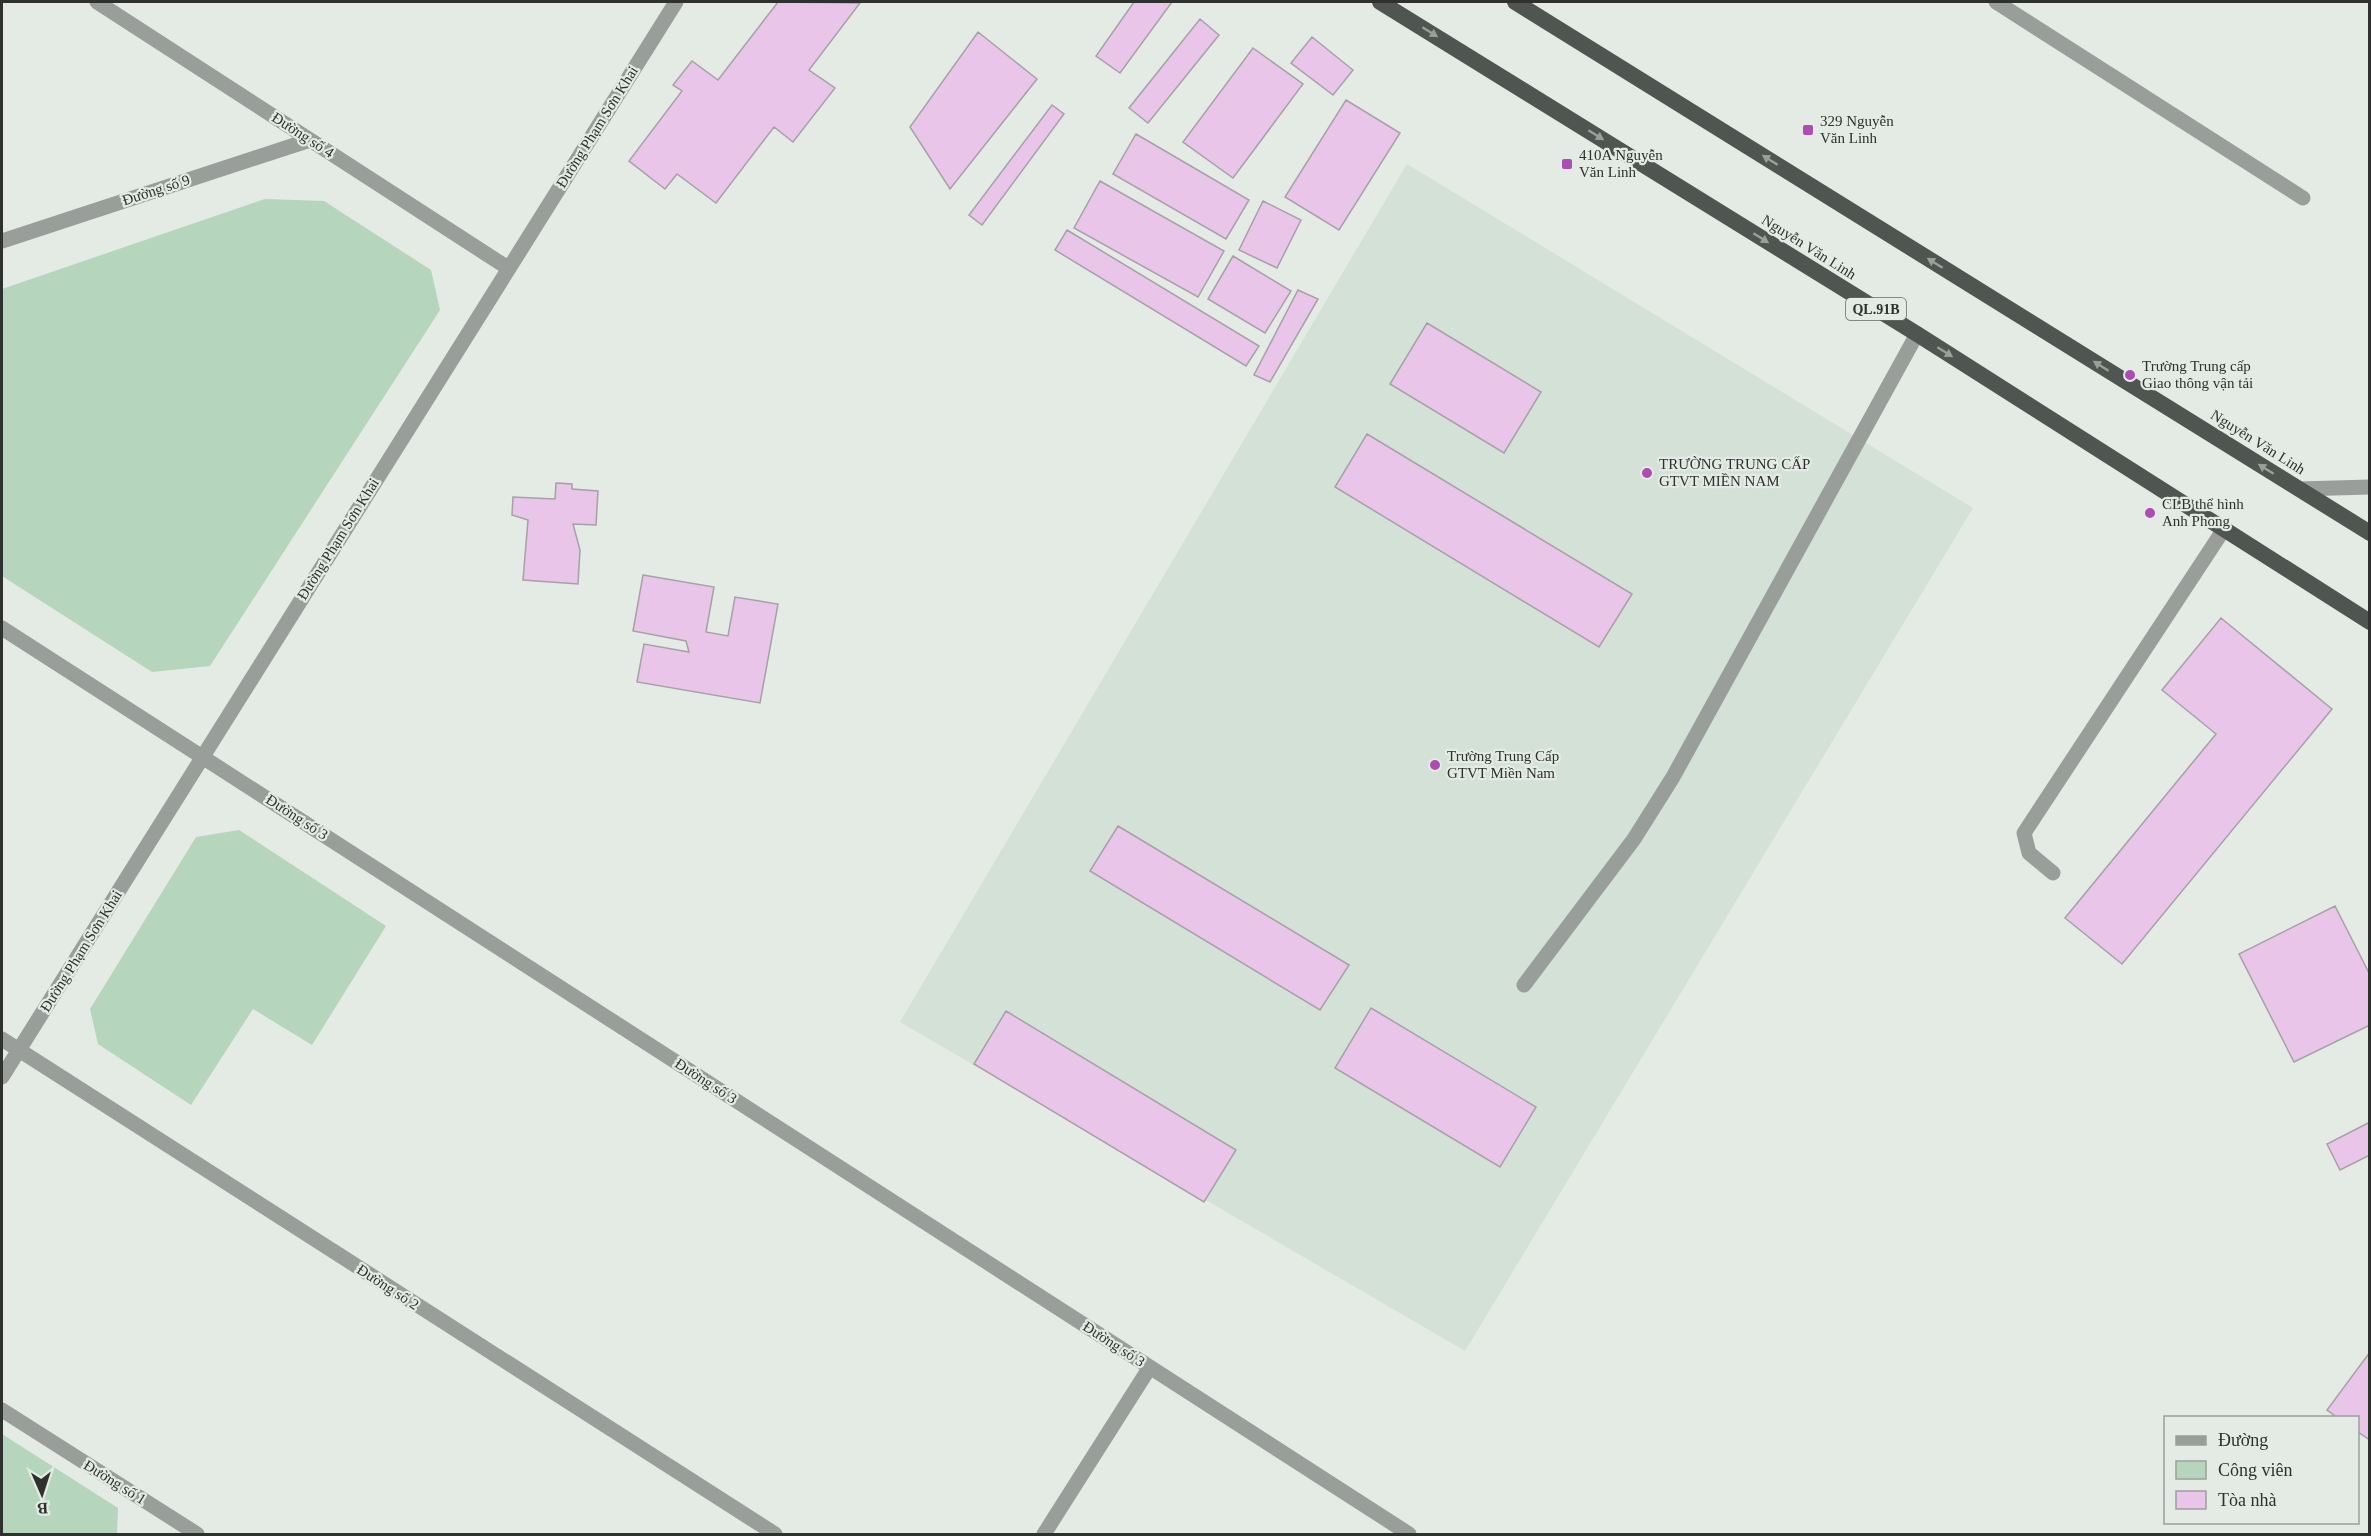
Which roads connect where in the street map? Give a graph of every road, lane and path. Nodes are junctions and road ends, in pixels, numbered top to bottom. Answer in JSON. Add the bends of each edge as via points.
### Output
{"nodes":[{"id":1,"x":98,"y":2,"type":"edge"},
{"id":2,"x":676,"y":2,"type":"edge"},
{"id":3,"x":1380,"y":2,"type":"edge"},
{"id":4,"x":1515,"y":2,"type":"edge"},
{"id":5,"x":1996,"y":2,"type":"edge"},
{"id":6,"x":310,"y":140,"type":"junction"},
{"id":7,"x":2303,"y":198,"type":"dead end"},
{"id":8,"x":2,"y":241,"type":"edge"},
{"id":9,"x":508,"y":268,"type":"junction"},
{"id":10,"x":1917,"y":334,"type":"junction"},
{"id":11,"x":2370,"y":487,"type":"edge"},
{"id":12,"x":2299,"y":489,"type":"junction"},
{"id":13,"x":2224,"y":529,"type":"junction"},
{"id":14,"x":2370,"y":533,"type":"edge"},
{"id":15,"x":2370,"y":622,"type":"edge"},
{"id":16,"x":2,"y":628,"type":"edge"},
{"id":17,"x":203,"y":756,"type":"junction"},
{"id":18,"x":2053,"y":873,"type":"dead end"},
{"id":19,"x":1524,"y":985,"type":"dead end"},
{"id":20,"x":2,"y":1040,"type":"edge"},
{"id":21,"x":19,"y":1051,"type":"junction"},
{"id":22,"x":2,"y":1077,"type":"edge"},
{"id":23,"x":1150,"y":1367,"type":"junction"},
{"id":24,"x":2,"y":1410,"type":"edge"},
{"id":25,"x":197,"y":1534,"type":"edge"},
{"id":26,"x":775,"y":1534,"type":"edge"},
{"id":27,"x":1044,"y":1534,"type":"edge"},
{"id":28,"x":1409,"y":1534,"type":"edge"}],
"edges":[{"from":1,"to":6,"type":"street","name":"Đường số 4"},
{"from":2,"to":9,"type":"street","name":"Đường Phạm Sơn Khai"},
{"from":3,"to":10,"type":"highway","name":"Nguyễn Văn Linh","number":"QL.91B","one_way":true},
{"from":12,"to":4,"type":"highway","name":"Nguyễn Văn Linh","one_way":true},
{"from":5,"to":7,"type":"street"},
{"from":6,"to":8,"type":"street","name":"Đường số 9"},
{"from":6,"to":9,"type":"street","name":"Đường số 4"},
{"from":9,"to":17,"type":"street","name":"Đường Phạm Sơn Khai"},
{"from":10,"to":13,"type":"highway","name":"Nguyễn Văn Linh","number":"QL.91B","one_way":true},
{"from":10,"to":19,"type":"street","via":[[1673,777],[1634,839]]},
{"from":11,"to":12,"type":"street"},
{"from":12,"to":14,"type":"highway","name":"Nguyễn Văn Linh"},
{"from":13,"to":15,"type":"highway","name":"Nguyễn Văn Linh","number":"QL.91B"},
{"from":13,"to":18,"type":"street","via":[[2024,832],[2028,853]]},
{"from":16,"to":17,"type":"street","name":"Đường số 3"},
{"from":17,"to":21,"type":"street","name":"Đường Phạm Sơn Khai"},
{"from":17,"to":23,"type":"street","name":"Đường số 3"},
{"from":20,"to":21,"type":"street","name":"Đường số 2"},
{"from":21,"to":22,"type":"street","name":"Đường Phạm Sơn Khai"},
{"from":21,"to":26,"type":"street","name":"Đường số 2"},
{"from":23,"to":27,"type":"street"},
{"from":23,"to":28,"type":"street","name":"Đường số 3"},
{"from":24,"to":25,"type":"street","name":"Đường số 1"}]}
